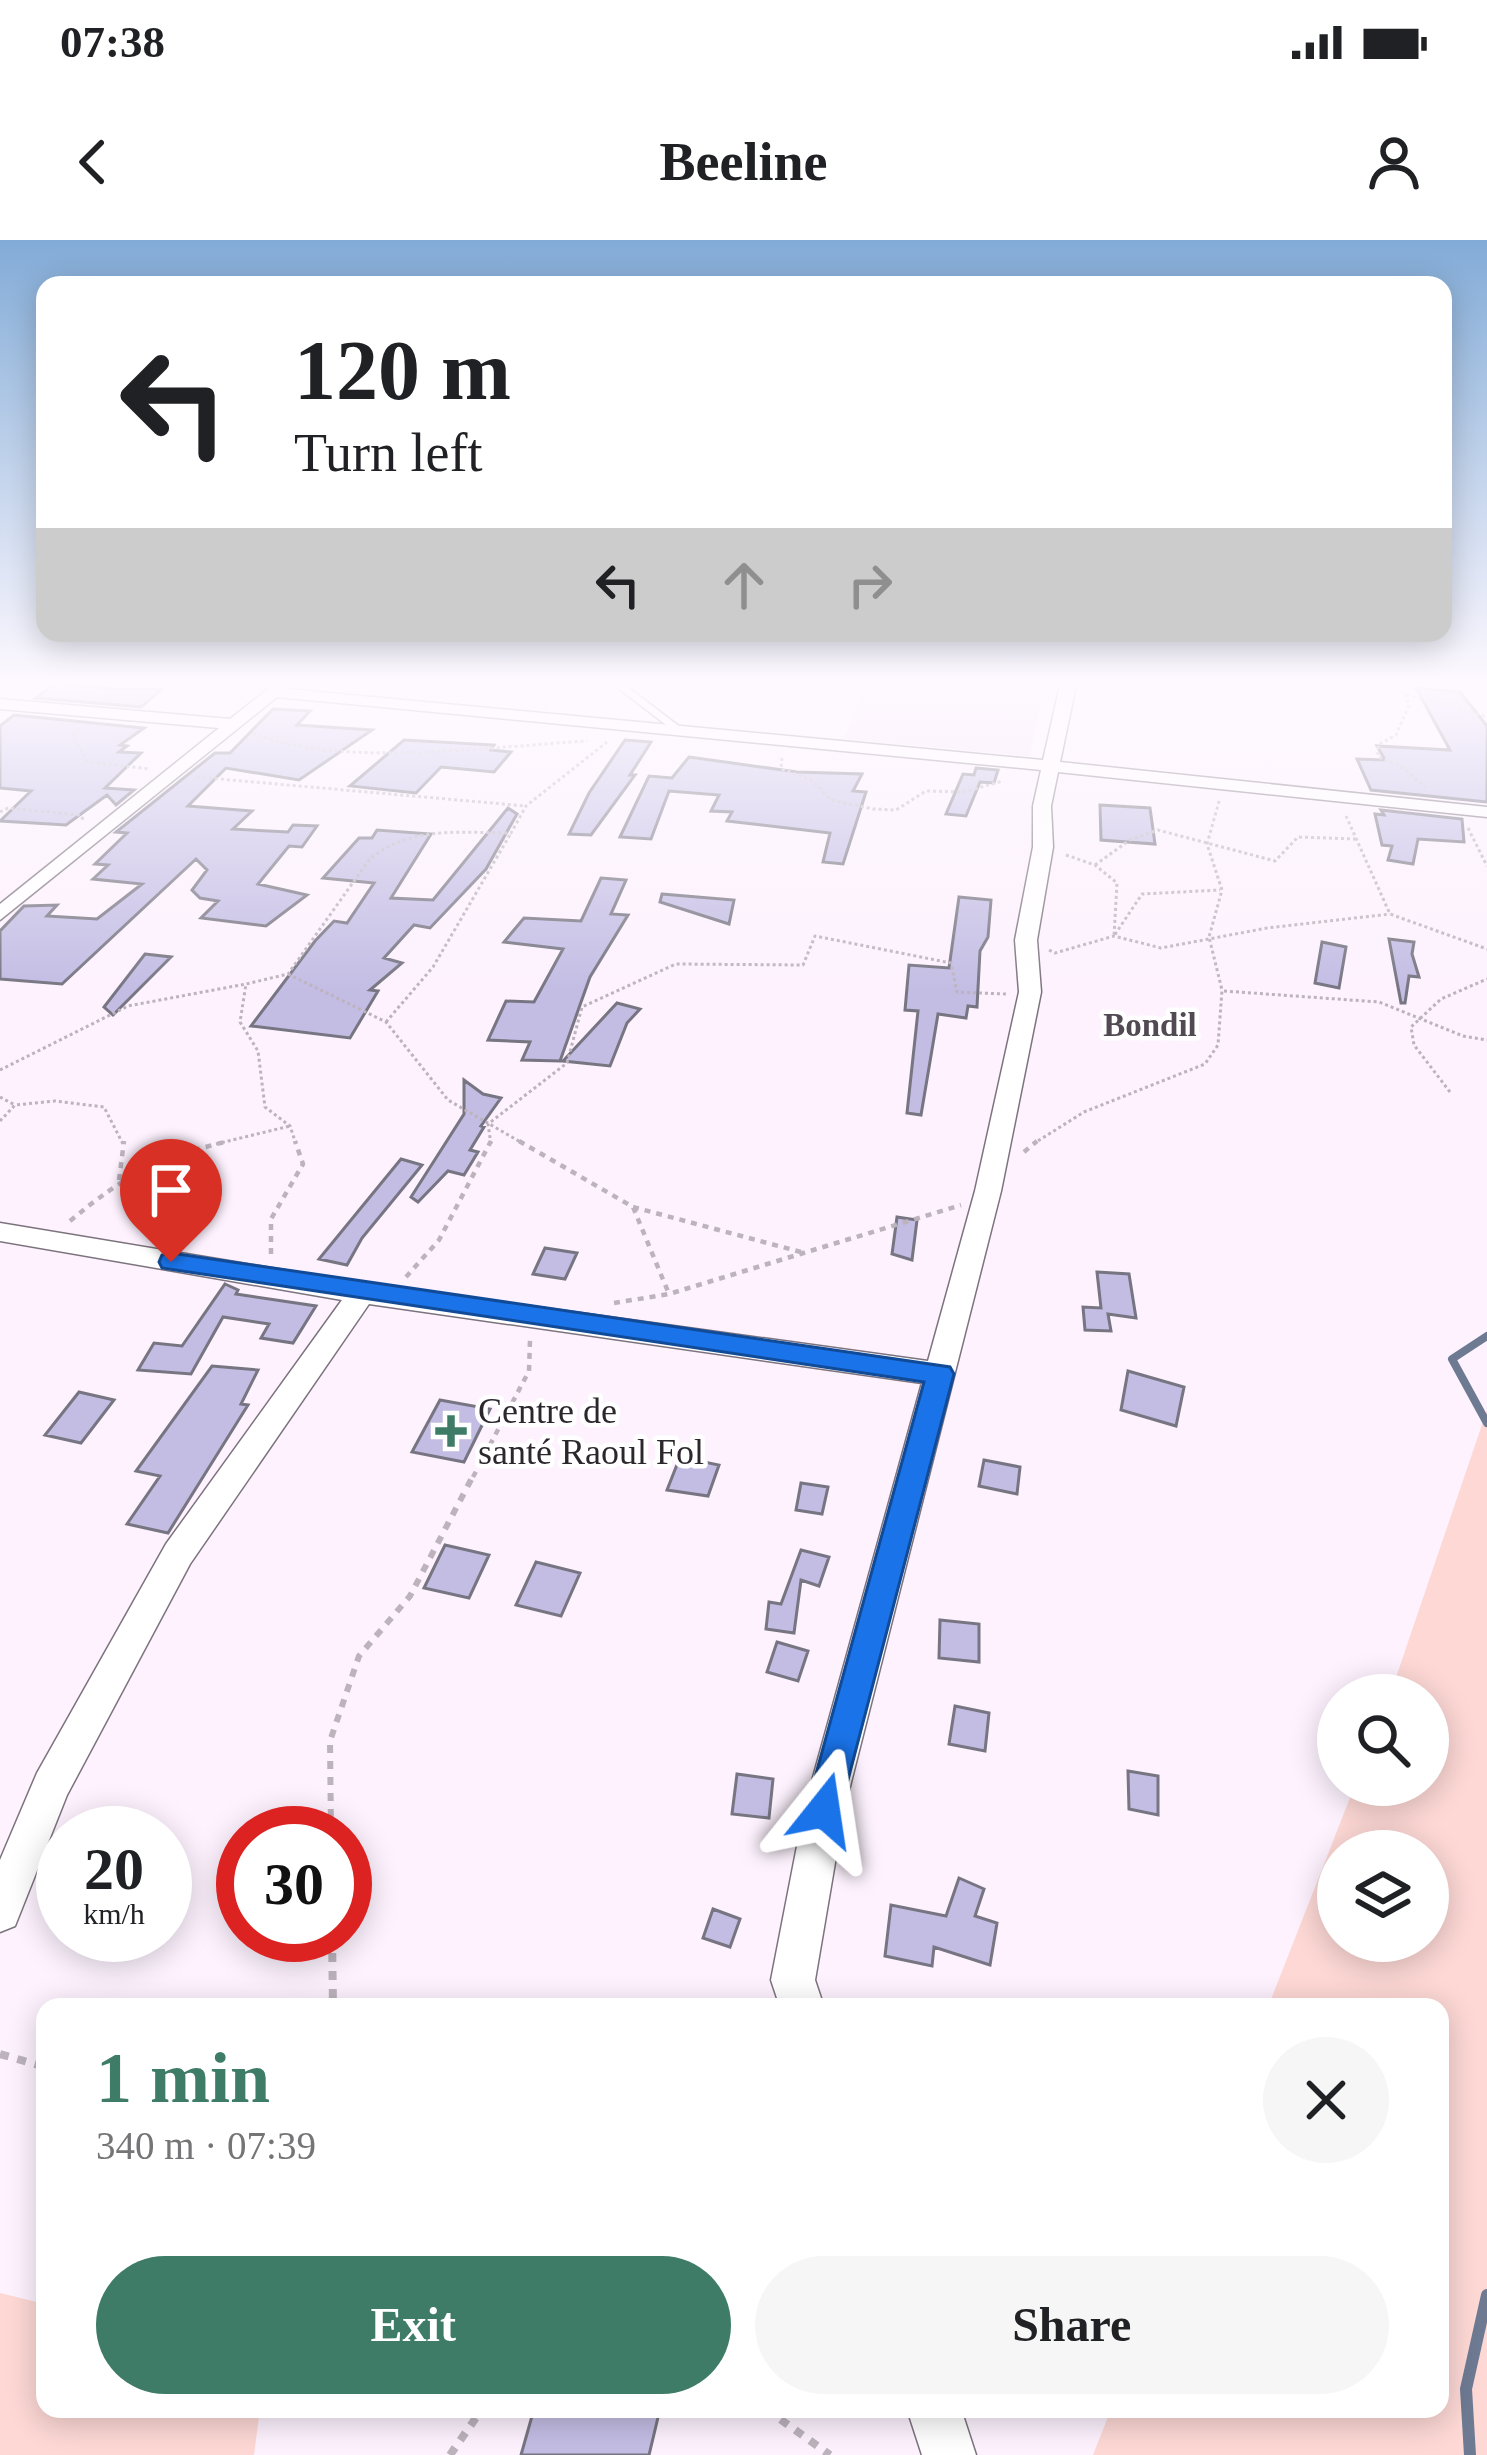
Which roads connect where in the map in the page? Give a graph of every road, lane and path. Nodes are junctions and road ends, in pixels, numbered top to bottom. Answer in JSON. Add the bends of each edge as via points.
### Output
{"nodes":[{"id":1,"x":158,"y":784,"type":"edge"},
{"id":2,"x":286,"y":784,"type":"edge"},
{"id":3,"x":553,"y":784,"type":"edge"},
{"id":4,"x":816,"y":784,"type":"edge"},
{"id":5,"x":994,"y":784,"type":"edge"},
{"id":6,"x":1048,"y":784,"type":"edge"},
{"id":7,"x":1222,"y":784,"type":"edge"},
{"id":8,"x":1226,"y":784,"type":"edge"},
{"id":9,"x":1422,"y":784,"type":"edge"},
{"id":10,"x":1336,"y":795,"type":"junction"},
{"id":11,"x":526,"y":806,"type":"junction"},
{"id":12,"x":1449,"y":808,"type":"junction"},
{"id":13,"x":0,"y":812,"type":"edge"},
{"id":14,"x":1487,"y":812,"type":"edge"},
{"id":15,"x":110,"y":824,"type":"junction"},
{"id":16,"x":511,"y":833,"type":"junction"},
{"id":17,"x":1356,"y":839,"type":"junction"},
{"id":18,"x":1207,"y":844,"type":"junction"},
{"id":19,"x":1043,"y":847,"type":"junction"},
{"id":20,"x":1095,"y":865,"type":"junction"},
{"id":21,"x":1487,"y":866,"type":"edge"},
{"id":22,"x":1222,"y":890,"type":"junction"},
{"id":23,"x":0,"y":914,"type":"edge"},
{"id":24,"x":1390,"y":914,"type":"junction"},
{"id":25,"x":1114,"y":936,"type":"junction"},
{"id":26,"x":1209,"y":937,"type":"junction"},
{"id":27,"x":1026,"y":940,"type":"junction"},
{"id":28,"x":1487,"y":949,"type":"edge"},
{"id":29,"x":288,"y":974,"type":"junction"},
{"id":30,"x":1487,"y":979,"type":"edge"},
{"id":31,"x":246,"y":984,"type":"junction"},
{"id":32,"x":1222,"y":991,"type":"junction"},
{"id":33,"x":1030,"y":992,"type":"junction"},
{"id":34,"x":1422,"y":1021,"type":"junction"},
{"id":35,"x":386,"y":1022,"type":"junction"},
{"id":36,"x":1487,"y":1040,"type":"edge"},
{"id":37,"x":0,"y":1070,"type":"edge"},
{"id":38,"x":1450,"y":1092,"type":"dead end"},
{"id":39,"x":0,"y":1097,"type":"edge"},
{"id":40,"x":15,"y":1105,"type":"junction"},
{"id":41,"x":0,"y":1121,"type":"edge"},
{"id":42,"x":488,"y":1124,"type":"junction"},
{"id":43,"x":290,"y":1126,"type":"junction"},
{"id":44,"x":119,"y":1180,"type":"junction"},
{"id":45,"x":988,"y":1191,"type":"junction"},
{"id":46,"x":633,"y":1207,"type":"junction"},
{"id":47,"x":0,"y":1232,"type":"edge"},
{"id":48,"x":31,"y":1238,"type":"junction"},
{"id":49,"x":803,"y":1253,"type":"junction"},
{"id":50,"x":265,"y":1277,"type":"junction"},
{"id":51,"x":367,"y":1293,"type":"junction"},
{"id":52,"x":669,"y":1294,"type":"junction"},
{"id":53,"x":599,"y":1306,"type":"dead end"},
{"id":54,"x":530,"y":1318,"type":"junction"},
{"id":55,"x":940,"y":1374,"type":"junction"},
{"id":56,"x":331,"y":1806,"type":"edge"},
{"id":57,"x":0,"y":1911,"type":"edge"},
{"id":58,"x":332,"y":1962,"type":"edge"},
{"id":59,"x":333,"y":1998,"type":"edge"},
{"id":60,"x":799,"y":1998,"type":"edge"},
{"id":61,"x":0,"y":2054,"type":"edge"},
{"id":62,"x":36,"y":2064,"type":"edge"},
{"id":63,"x":476,"y":2418,"type":"edge"},
{"id":64,"x":779,"y":2418,"type":"edge"},
{"id":65,"x":937,"y":2418,"type":"edge"},
{"id":66,"x":450,"y":2455,"type":"edge"},
{"id":67,"x":830,"y":2455,"type":"edge"},
{"id":68,"x":949,"y":2455,"type":"edge"}],
"edges":[{"from":1,"to":15,"type":"street"},
{"from":2,"to":11,"type":"path"},
{"from":3,"to":11,"type":"path"},
{"from":4,"to":5,"type":"path","via":[[831,800],[896,810],[926,791]]},
{"from":6,"to":19,"type":"street"},
{"from":7,"to":18,"type":"path"},
{"from":8,"to":10,"type":"street"},
{"from":9,"to":12,"type":"path"},
{"from":10,"to":12,"type":"street"},
{"from":10,"to":17,"type":"path"},
{"from":11,"to":16,"type":"path"},
{"from":12,"to":14,"type":"street"},
{"from":12,"to":21,"type":"path","via":[[1474,835]]},
{"from":13,"to":15,"type":"path"},
{"from":15,"to":23,"type":"street"},
{"from":16,"to":29,"type":"path","via":[[387,843],[365,861],[360,879]]},
{"from":16,"to":35,"type":"path","via":[[433,967]]},
{"from":17,"to":18,"type":"path","via":[[1298,837],[1275,861]]},
{"from":17,"to":24,"type":"path"},
{"from":18,"to":20,"type":"path","via":[[1157,830]]},
{"from":18,"to":22,"type":"path"},
{"from":19,"to":20,"type":"path"},
{"from":19,"to":27,"type":"street"},
{"from":20,"to":25,"type":"path","via":[[1117,883]]},
{"from":22,"to":25,"type":"path","via":[[1142,894]]},
{"from":22,"to":26,"type":"path"},
{"from":24,"to":26,"type":"path"},
{"from":24,"to":28,"type":"path"},
{"from":25,"to":26,"type":"path","via":[[1161,948]]},
{"from":25,"to":27,"type":"path","via":[[1055,953]]},
{"from":26,"to":32,"type":"path"},
{"from":27,"to":33,"type":"street"},
{"from":29,"to":31,"type":"path"},
{"from":29,"to":35,"type":"path"},
{"from":30,"to":34,"type":"path","via":[[1441,999]]},
{"from":31,"to":37,"type":"path","via":[[128,1006]]},
{"from":31,"to":43,"type":"path","via":[[240,1022],[258,1051],[266,1107]]},
{"from":32,"to":34,"type":"path","via":[[1379,1002]]},
{"from":32,"to":45,"type":"path","via":[[1218,1045],[1204,1064],[1034,1141]]},
{"from":33,"to":42,"type":"path","via":[[957,992],[951,963],[815,936],[803,965],[676,964],[582,1006],[566,1063]]},
{"from":33,"to":45,"type":"street"},
{"from":34,"to":36,"type":"path"},
{"from":34,"to":38,"type":"path","via":[[1411,1027],[1414,1045]]},
{"from":35,"to":42,"type":"path","via":[[448,1100]]},
{"from":39,"to":40,"type":"path"},
{"from":40,"to":41,"type":"path"},
{"from":40,"to":44,"type":"path","via":[[104,1107],[124,1139]]},
{"from":42,"to":46,"type":"path"},
{"from":42,"to":51,"type":"path","via":[[491,1144],[440,1240],[414,1273]]},
{"from":43,"to":44,"type":"path","via":[[178,1153]]},
{"from":43,"to":50,"type":"path","via":[[303,1164],[271,1219]]},
{"from":44,"to":48,"type":"path","via":[[77,1218]]},
{"from":45,"to":49,"type":"path"},
{"from":45,"to":55,"type":"street"},
{"from":46,"to":49,"type":"path"},
{"from":46,"to":52,"type":"path"},
{"from":47,"to":48,"type":"street"},
{"from":48,"to":50,"type":"street"},
{"from":49,"to":52,"type":"path"},
{"from":50,"to":51,"type":"street"},
{"from":51,"to":54,"type":"street"},
{"from":51,"to":57,"type":"street","via":[[178,1554],[51,1786]]},
{"from":52,"to":53,"type":"path"},
{"from":54,"to":55,"type":"street"},
{"from":54,"to":56,"type":"path","via":[[529,1371],[410,1596],[359,1656],[330,1741]]},
{"from":55,"to":60,"type":"street","via":[[824,1810],[793,1980]]},
{"from":58,"to":59,"type":"path"},
{"from":61,"to":62,"type":"path"},
{"from":63,"to":66,"type":"path"},
{"from":64,"to":67,"type":"path"},
{"from":65,"to":68,"type":"street"}]}
